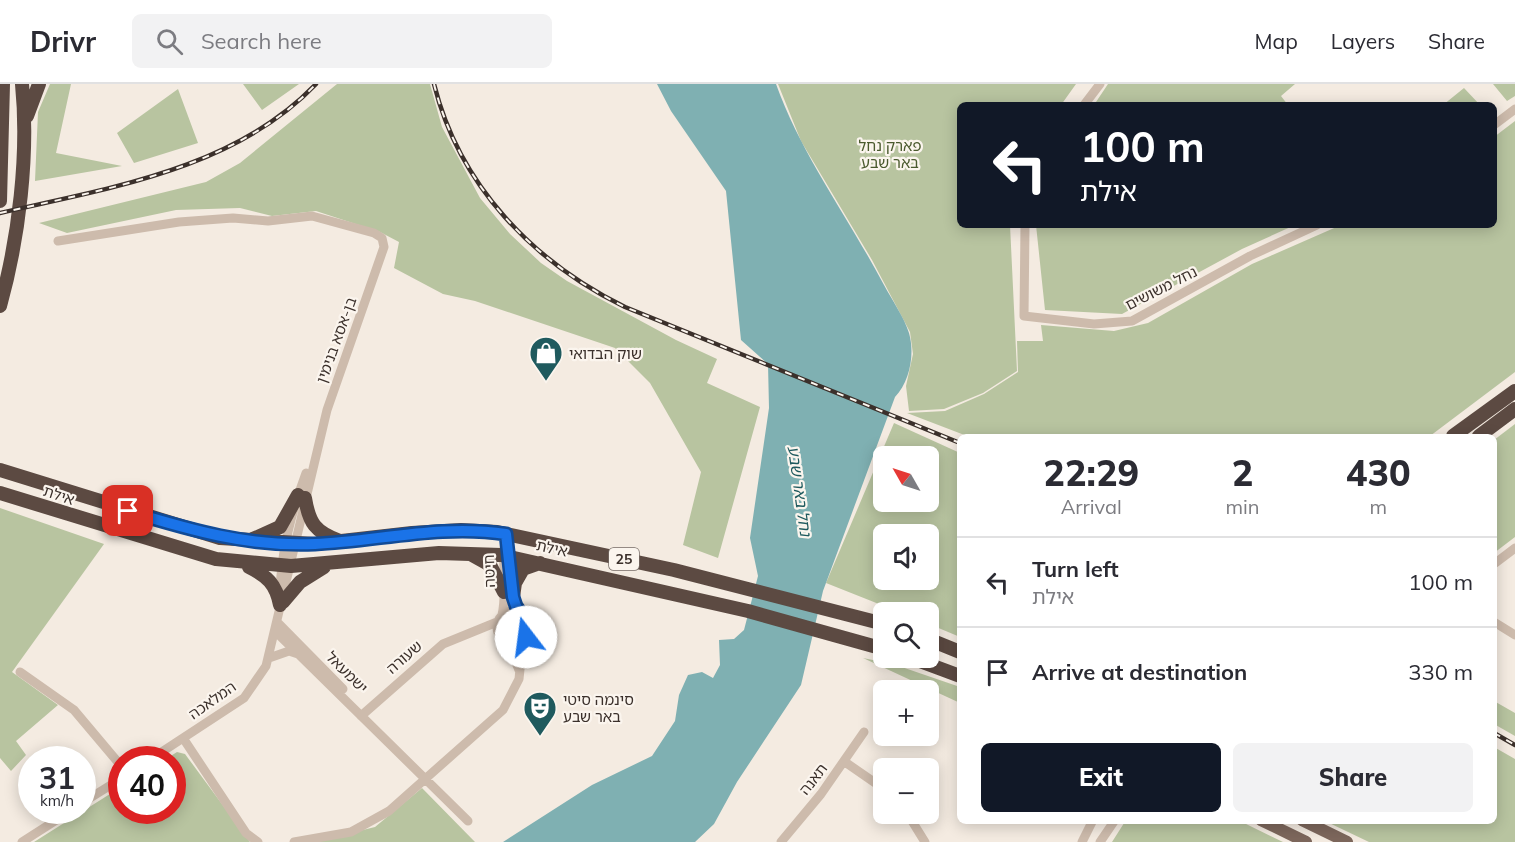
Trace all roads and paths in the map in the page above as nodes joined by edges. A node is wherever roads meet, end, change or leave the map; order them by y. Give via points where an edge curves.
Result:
1 (22, 84) edge
2 (39, 84) edge
3 (1100, 84) edge
4 (5, 88) edge
5 (1086, 102) edge
6 (1515, 109) edge
7 (1497, 123) edge
8 (22, 135) junction
9 (2, 144) edge
10 (0, 201) edge
11 (1025, 228) edge
12 (1311, 228) edge
13 (58, 241) dead end
14 (0, 306) edge
15 (1515, 391) edge
16 (1515, 410) edge
17 (1457, 434) edge
18 (1482, 434) edge
19 (0, 464) edge
20 (6, 472) edge
21 (0, 493) edge
22 (302, 496) junction
23 (506, 534) junction
24 (245, 541) junction
25 (342, 541) junction
26 (290, 544) junction
27 (1515, 548) edge
28 (461, 552) junction
29 (505, 556) junction
30 (1497, 562) edge
31 (242, 563) junction
32 (543, 563) junction
33 (329, 564) junction
34 (286, 566) junction
35 (509, 594) junction
36 (519, 612) junction
37 (279, 616) junction
38 (500, 619) junction
39 (873, 621) edge
40 (1497, 624) edge
41 (474, 631) junction
42 (1515, 635) edge
43 (504, 640) junction
44 (523, 640) junction
45 (939, 643) edge
46 (873, 646) edge
47 (957, 651) edge
48 (299, 654) junction
49 (269, 658) junction
50 (939, 668) edge
51 (20, 672) dead end
52 (957, 675) edge
53 (519, 679) junction
54 (363, 714) junction
55 (864, 732) dead end
56 (183, 738) junction
57 (171, 746) edge
58 (108, 750) edge
59 (845, 762) junction
60 (425, 779) junction
61 (873, 781) edge
62 (468, 821) dead end
63 (50, 824) edge
64 (914, 824) edge
65 (1091, 824) edge
66 (1112, 824) edge
67 (1269, 824) edge
68 (1310, 824) edge
69 (22, 842) edge
70 (258, 842) edge
71 (294, 842) edge
72 (781, 842) edge
73 (926, 842) edge
74 (1082, 842) edge
75 (1100, 842) edge
76 (1306, 842) edge
77 (1347, 842) edge

1 - 8 highway
2 - 8 highway
3 - 5 street
4 - 9 highway
6 - 7 street
8 - 14 highway via 15,236
9 - 10 highway
11 - 12 street, נחל משושים via 1024,316 1109,324 1142,317 1250,256
13 - 22 street, בן-אסא בנימין via 179,222 232,218 268,221 312,216 382,238 384,247 338,376
15 - 17 highway
16 - 18 highway
19 - 20 highway
20 - 24 highway, אילת / 25 via 191,530
21 - 31 highway, אילת / 25 via 185,551
22 - 24 highway via 280,527
22 - 25 highway via 309,518 318,529
22 - 26 street, בן-אסא בנימין
23 - 25 highway, אילת / 25 via 462,530
23 - 29 street, חיטה
23 - 39 highway, אילת / 25 via 674,570
24 - 26 highway, אילת / 25
25 - 26 highway, אילת / 25
26 - 34 street, בן-אסא בנימין
27 - 30 street
28 - 29 highway, אילת / 25
28 - 33 highway, אילת / 25
28 - 35 highway via 490,565
29 - 32 highway, אילת / 25
29 - 35 street, חיטה
31 - 34 highway, אילת / 25
31 - 37 highway via 269,579 276,589
32 - 35 highway via 523,569
32 - 46 highway, אילת / 25 via 748,611
33 - 34 highway, אילת / 25
33 - 37 highway via 307,576
34 - 37 street, המלאכה
35 - 36 street, חיטה
35 - 38 street, חיטה
36 - 38 street via 508,611
36 - 44 street, חיטה via 529,625
37 - 48 street, ישמעאל
37 - 49 street, המלאכה
37 - 54 street, ישמעאל
38 - 41 street, שעורה
38 - 43 street, חיטה
40 - 42 street
41 - 43 street
41 - 54 street, שעורה via 426,656
43 - 44 street
43 - 53 street, חיטה via 518,665
44 - 53 street, חיטה
45 - 47 highway
48 - 49 street via 289,651
48 - 54 street, ישמעאל
49 - 56 street, המלאכה via 262,676 244,698
50 - 52 highway
51 - 58 street via 74,710
53 - 60 street, חיטה via 503,711
54 - 60 street, ישמעאל
55 - 59 street, תאנה
56 - 57 street, המלאכה
56 - 70 street via 246,833
59 - 61 street
59 - 72 street, תאנה
60 - 62 street, ישמעאל
60 - 71 street via 389,811 359,828
63 - 69 street
64 - 73 street
65 - 74 street
66 - 75 street
67 - 76 main road
68 - 77 main road

